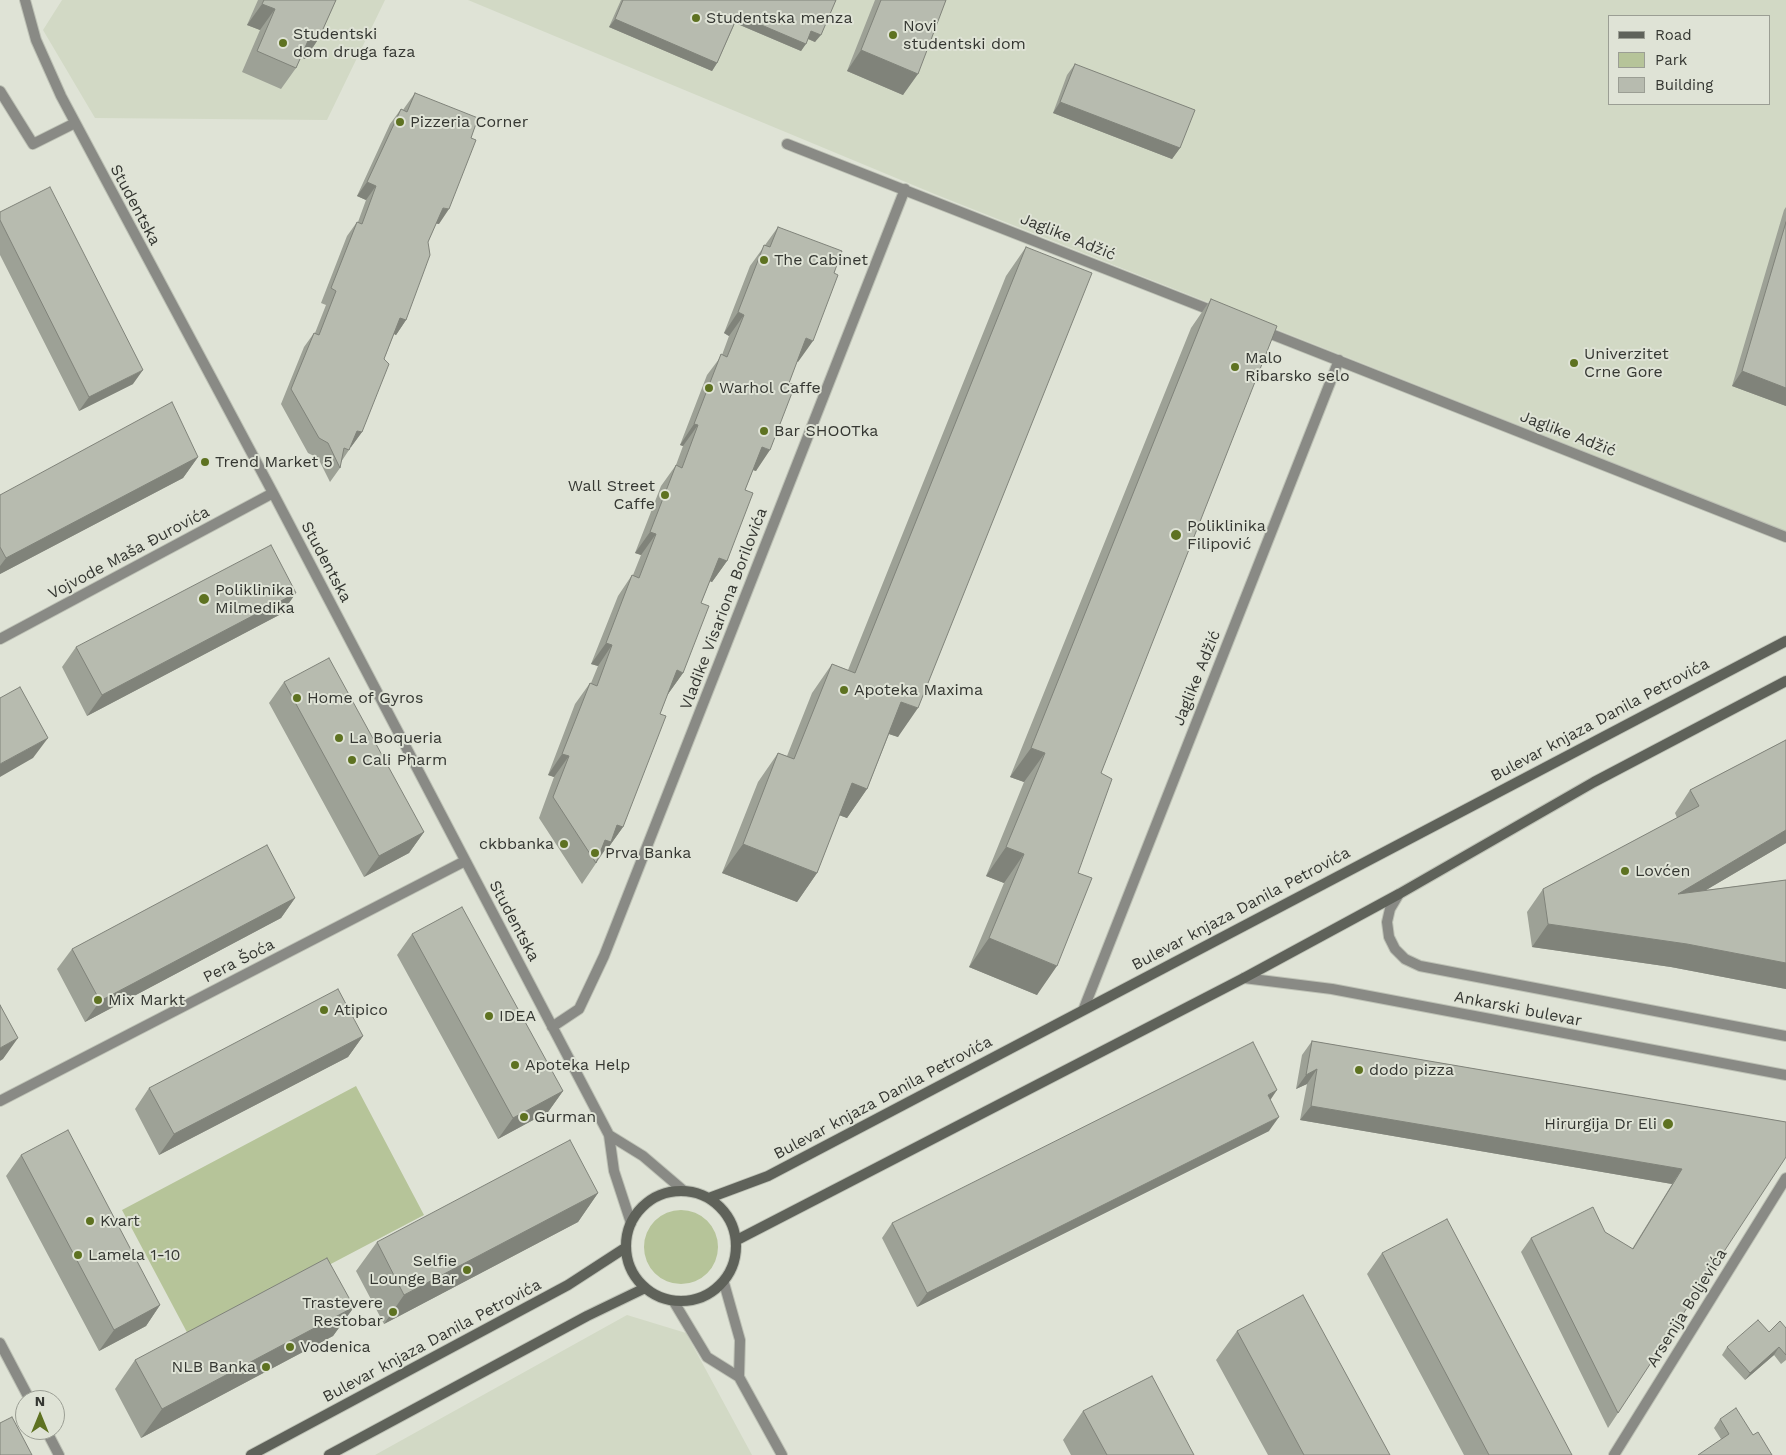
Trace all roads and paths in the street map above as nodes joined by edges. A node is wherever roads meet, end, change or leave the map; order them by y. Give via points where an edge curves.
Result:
1 (25, 0) edge
2 (0, 91) edge
3 (75, 123) junction
4 (787, 144) dead end
5 (904, 189) junction
6 (1227, 316) edge
7 (1253, 326) edge
8 (1339, 360) junction
9 (273, 493) junction
10 (1786, 537) edge
11 (0, 639) edge
12 (1786, 641) edge
13 (1786, 680) edge
14 (465, 861) junction
15 (1400, 894) junction
16 (1244, 978) junction
17 (1084, 1008) junction
18 (552, 1027) junction
19 (1786, 1036) edge
20 (1786, 1075) edge
21 (0, 1101) edge
22 (609, 1134) junction
23 (1786, 1178) edge
24 (684, 1191) junction
25 (709, 1198) junction
26 (631, 1223) junction
27 (737, 1240) junction
28 (625, 1248) junction
29 (724, 1283) junction
30 (644, 1288) junction
31 (674, 1302) junction
32 (0, 1343) edge
33 (739, 1376) junction
34 (25, 1390) edge
35 (51, 1440) edge
36 (59, 1455) edge
37 (251, 1455) edge
38 (329, 1455) edge
39 (782, 1455) edge
40 (1614, 1455) edge

1 - 3 street, Studentska via 46,64
2 - 3 street via 33,144
3 - 9 street, Studentska
4 - 5 street, Jaglike Adžić
5 - 6 street, Jaglike Adžić
5 - 18 street, Vladike Visariona Borilovića via 604,956 580,1009
7 - 8 street, Jaglike Adžić
8 - 10 street, Jaglike Adžić
8 - 17 street, Jaglike Adžić
9 - 11 street, Vojvode Maša Đurovića
9 - 14 street, Studentska
12 - 17 main road, Bulevar knjaza Danila Petrovića
13 - 15 main road via 1594,782
14 - 18 street, Studentska
14 - 21 street, Pera Šoća
15 - 16 main road
15 - 19 street, Ankarski bulevar via 1390,909 1387,922 1389,937 1395,950 1420,966
16 - 20 street, Ankarski bulevar via 1332,989
16 - 27 main road
17 - 25 main road, Bulevar knjaza Danila Petrovića via 768,1176
18 - 22 street, Studentska
22 - 24 street, Studentska via 643,1156
22 - 26 street, Studentska via 614,1171
23 - 40 street, Arsenija Boljevića
24 - 25 main road
24 - 26 main road via 668,1192 652,1199
25 - 27 main road via 732,1223
26 - 28 main road
27 - 29 main road via 737,1255
28 - 30 main road via 634,1276
28 - 37 main road, Bulevar knjaza Danila Petrovića via 568,1285
29 - 31 main road via 692,1301
29 - 33 street via 740,1340
30 - 31 main road
30 - 38 main road
31 - 33 street via 707,1356
32 - 34 street
33 - 39 street
35 - 36 street

